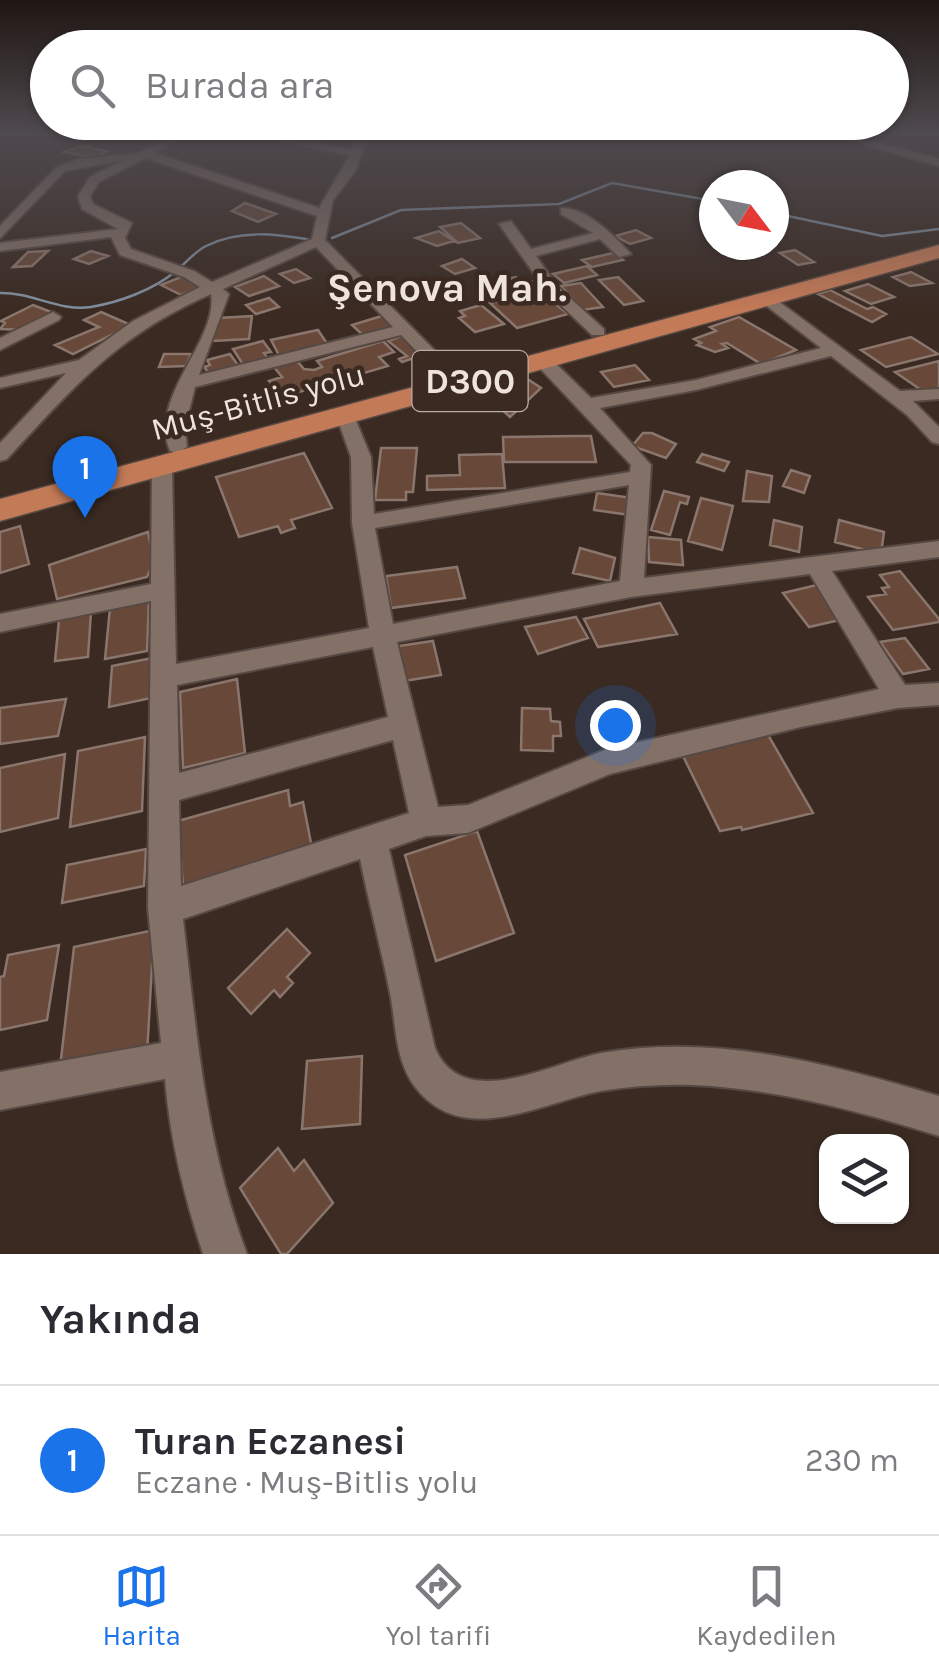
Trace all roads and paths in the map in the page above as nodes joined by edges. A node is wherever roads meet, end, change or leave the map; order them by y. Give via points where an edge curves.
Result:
1 (40, 194) edge
2 (85, 194) edge
3 (262, 194) edge
4 (330, 194) edge
5 (566, 210) dead end
6 (325, 214) junction
7 (506, 224) dead end
8 (123, 232) junction
9 (0, 234) edge
10 (600, 235) junction
11 (939, 240) edge
12 (318, 242) junction
13 (0, 247) edge
14 (939, 251) edge
15 (528, 254) junction
16 (624, 254) dead end
17 (215, 288) junction
18 (771, 296) junction
19 (53, 317) dead end
20 (406, 329) junction
21 (605, 337) junction
22 (0, 346) edge
23 (834, 350) junction
24 (556, 352) junction
25 (85, 364) junction
26 (0, 367) edge
27 (26, 377) junction
28 (454, 378) junction
29 (188, 382) junction
30 (0, 384) edge
31 (939, 394) edge
32 (905, 397) junction
33 (585, 406) junction
34 (345, 414) junction
35 (934, 421) edge
36 (939, 438) edge
37 (0, 455) edge
38 (169, 456) junction
39 (640, 478) junction
40 (0, 495) edge
41 (0, 510) edge
42 (363, 523) junction
43 (939, 549) edge
44 (814, 563) junction
45 (631, 588) junction
46 (164, 590) junction
47 (0, 623) edge
48 (383, 636) junction
49 (165, 678) junction
50 (939, 694) edge
51 (898, 696) junction
52 (404, 725) junction
53 (165, 790) junction
54 (426, 822) junction
55 (371, 840) junction
56 (165, 908) junction
57 (178, 1058) junction
58 (0, 1092) edge
59 (939, 1116) edge
60 (225, 1254) edge

1 - 9 street
2 - 8 street via 84,202 127,226
3 - 6 street
4 - 6 street
5 - 10 street
6 - 12 street
7 - 15 street
8 - 13 street
8 - 17 street via 119,243 125,252
10 - 15 street
10 - 16 street
11 - 21 highway, Muş-Bitlis yolu / D300
12 - 17 street
12 - 20 street
14 - 18 highway, Muş-Bitlis yolu / D300
15 - 21 street via 552,289
17 - 25 street via 150,317
17 - 29 street via 220,300
18 - 21 highway, Muş-Bitlis yolu / D300
18 - 23 street
18 - 32 street
19 - 22 street
20 - 28 street
20 - 29 street
21 - 24 highway, Muş-Bitlis yolu / D300
23 - 32 street
23 - 33 street
24 - 28 highway, Muş-Bitlis yolu / D300
24 - 33 street
25 - 27 street
25 - 37 street
26 - 27 street
27 - 30 street
28 - 34 highway, Muş-Bitlis yolu / D300
28 - 38 highway, Muş-Bitlis yolu / D300
29 - 38 street
31 - 32 street
32 - 35 street
33 - 39 street via 637,456
34 - 38 highway, Muş-Bitlis yolu / D300
34 - 42 street via 362,458
35 - 36 street
38 - 40 highway, Muş-Bitlis yolu / D300
38 - 41 highway, Muş-Bitlis yolu / D300
38 - 46 street
39 - 42 street
39 - 45 street
42 - 48 street
43 - 44 street
44 - 45 street
44 - 51 street
45 - 48 street
46 - 47 street
46 - 49 street
48 - 49 street
48 - 52 street
49 - 53 street
50 - 51 street
51 - 54 street via 607,762 468,819
52 - 53 street
52 - 54 street
53 - 56 street
54 - 55 street
55 - 56 street
55 - 59 street via 419,1057 452,1094 483,1100 595,1073 694,1064 789,1075
56 - 57 street
57 - 58 street
57 - 60 street via 206,1200

